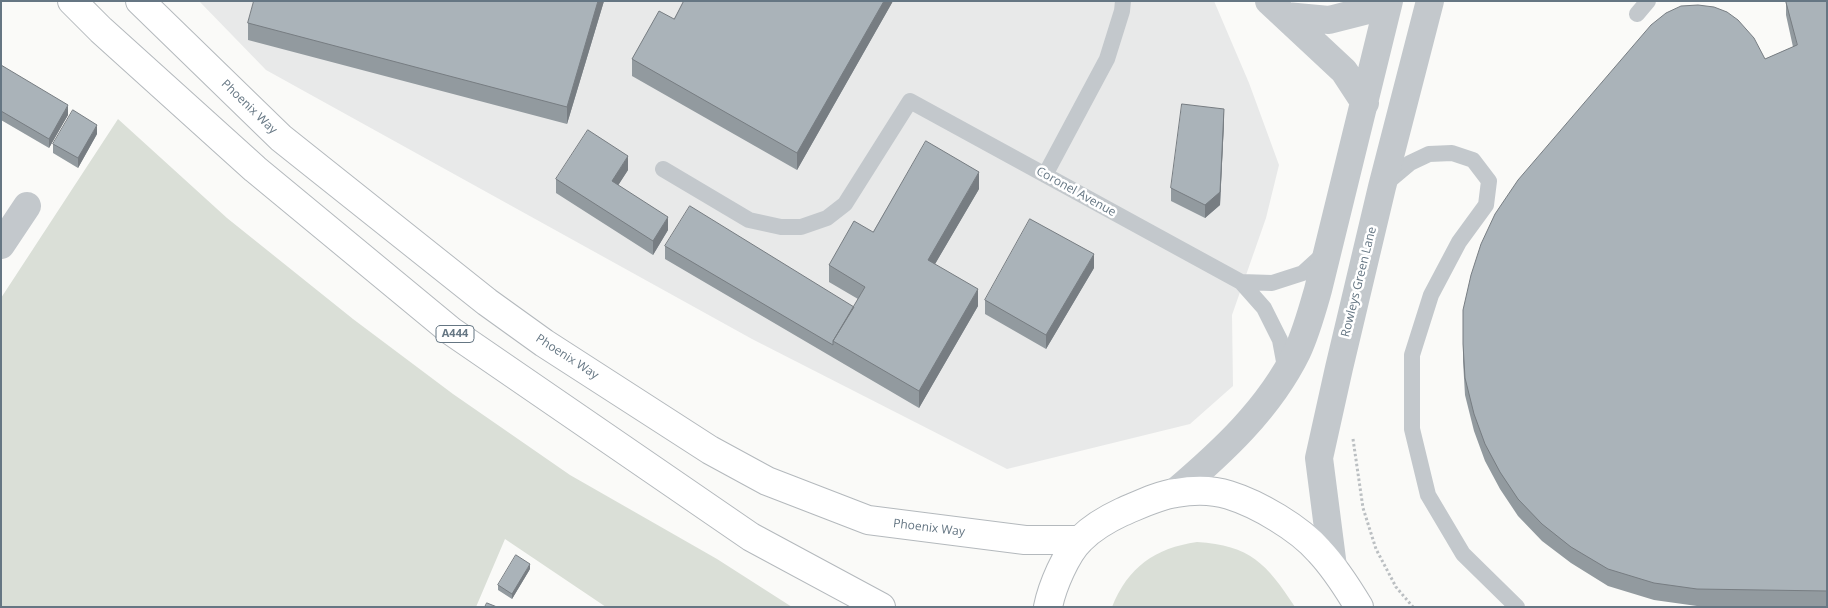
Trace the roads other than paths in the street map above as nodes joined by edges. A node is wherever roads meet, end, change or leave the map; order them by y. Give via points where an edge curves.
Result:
1 (72, 1) edge
2 (140, 1) edge
3 (1123, 1) edge
4 (1430, 1) edge
5 (1648, 1) edge
6 (1388, 3) edge
7 (1277, 8) edge
8 (1636, 14) dead end
9 (1365, 103) junction
10 (663, 169) dead end
11 (1045, 175) junction
12 (1382, 187) junction
13 (27, 206) dead end
14 (1, 245) edge
15 (1328, 251) junction
16 (1241, 282) junction
17 (1286, 372) junction
18 (1174, 493) junction
19 (1080, 540) junction
20 (1333, 567) junction
21 (881, 607) edge
22 (1048, 607) edge
23 (1359, 607) edge
24 (1517, 607) edge

1 - 21 highway, A444 via 255,169 451,331 751,537
2 - 19 highway, Phoenix Way via 281,138 487,302 544,343 710,450 767,481 868,520 1025,540
3 - 11 lane via 1107,59
4 - 12 street, Rowleys Green Lane
5 - 8 lane
6 - 7 street via 1329,20
6 - 9 street
7 - 9 street via 1344,71
9 - 15 street
10 - 11 lane, Coronel Avenue via 749,220 781,227 801,227 827,218 845,204 910,101
11 - 16 lane, Coronel Avenue
12 - 20 street, Rowleys Green Lane via 1319,458
12 - 24 lane via 1410,162 1429,154 1452,153 1473,160 1489,181 1486,205 1459,242 1431,295 1412,355 1412,429 1428,496 1463,554
13 - 14 street
15 - 16 lane, Coronel Avenue via 1303,273 1272,283
15 - 17 street via 1307,328
16 - 17 lane, Coronel Avenue via 1264,308 1280,340
17 - 18 street via 1268,400 1236,437
18 - 19 highway via 1106,520
18 - 20 highway via 1201,491 1229,495 1262,509 1300,534
19 - 22 highway via 1061,569
20 - 23 highway

